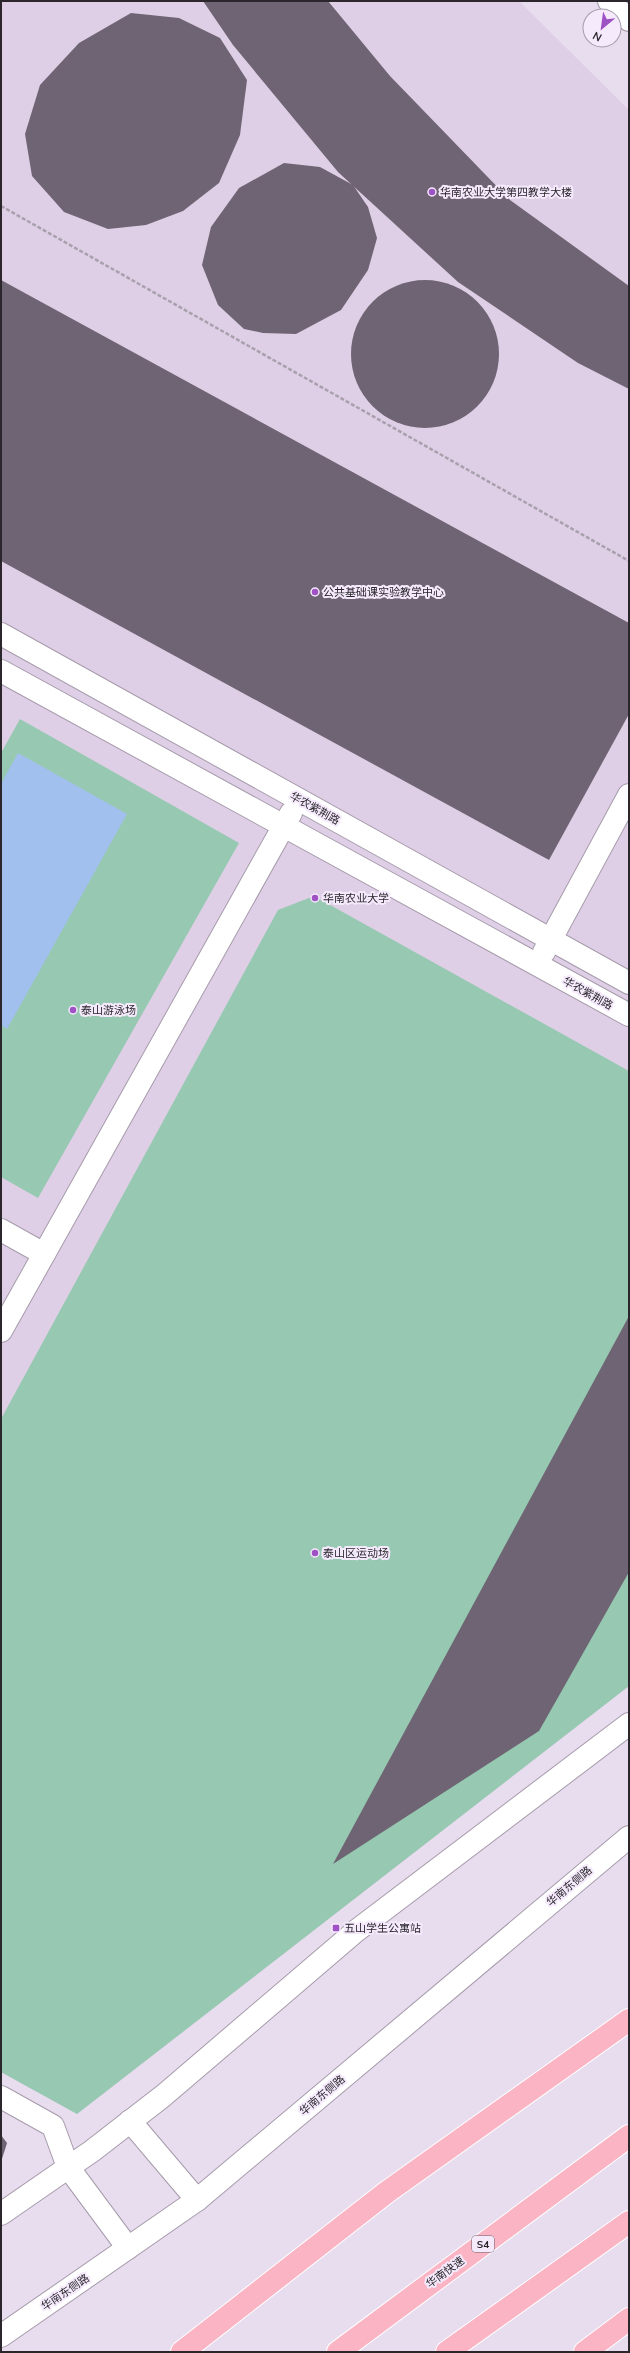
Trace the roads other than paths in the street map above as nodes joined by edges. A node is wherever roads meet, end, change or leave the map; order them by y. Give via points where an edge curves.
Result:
1 (609, 1) edge
2 (629, 20) edge
3 (10, 639) edge
4 (2, 672) edge
5 (629, 795) edge
6 (299, 799) junction
7 (283, 826) junction
8 (551, 940) junction
9 (537, 965) junction
10 (629, 983) edge
11 (629, 1015) edge
12 (1, 1230) edge
13 (44, 1254) junction
14 (1, 1331) edge
15 (629, 1724) edge
16 (629, 1837) edge
17 (629, 1841) edge
18 (602, 1858) junction
19 (629, 2020) edge
20 (1, 2097) edge
21 (130, 2121) junction
22 (629, 2136) edge
23 (68, 2167) junction
24 (197, 2200) junction
25 (1, 2214) edge
26 (629, 2222) edge
27 (128, 2248) junction
28 (629, 2319) edge
29 (1, 2336) edge
30 (182, 2352) edge
31 (338, 2352) edge
32 (447, 2352) edge
33 (585, 2352) edge

1 - 2 street
3 - 4 street
3 - 6 street, 华农紫荆路
4 - 7 street, 华农紫荆路
5 - 8 street
6 - 7 street
6 - 8 street, 华农紫荆路
7 - 9 street, 华农紫荆路
7 - 13 street
8 - 9 street
8 - 10 street, 华农紫荆路
9 - 11 street, 华农紫荆路
12 - 13 street
13 - 14 street
15 - 21 street via 356,1931 169,2091
16 - 18 street, 华南东侧路
17 - 18 street
18 - 24 street, 华南东侧路
19 - 30 highway via 387,2192
20 - 23 street via 53,2126
21 - 23 street
21 - 24 street
22 - 31 highway, 华南快速 / S4
23 - 25 street
23 - 27 street
24 - 27 street, 华南东侧路
26 - 32 highway
27 - 29 street, 华南东侧路
28 - 33 highway

